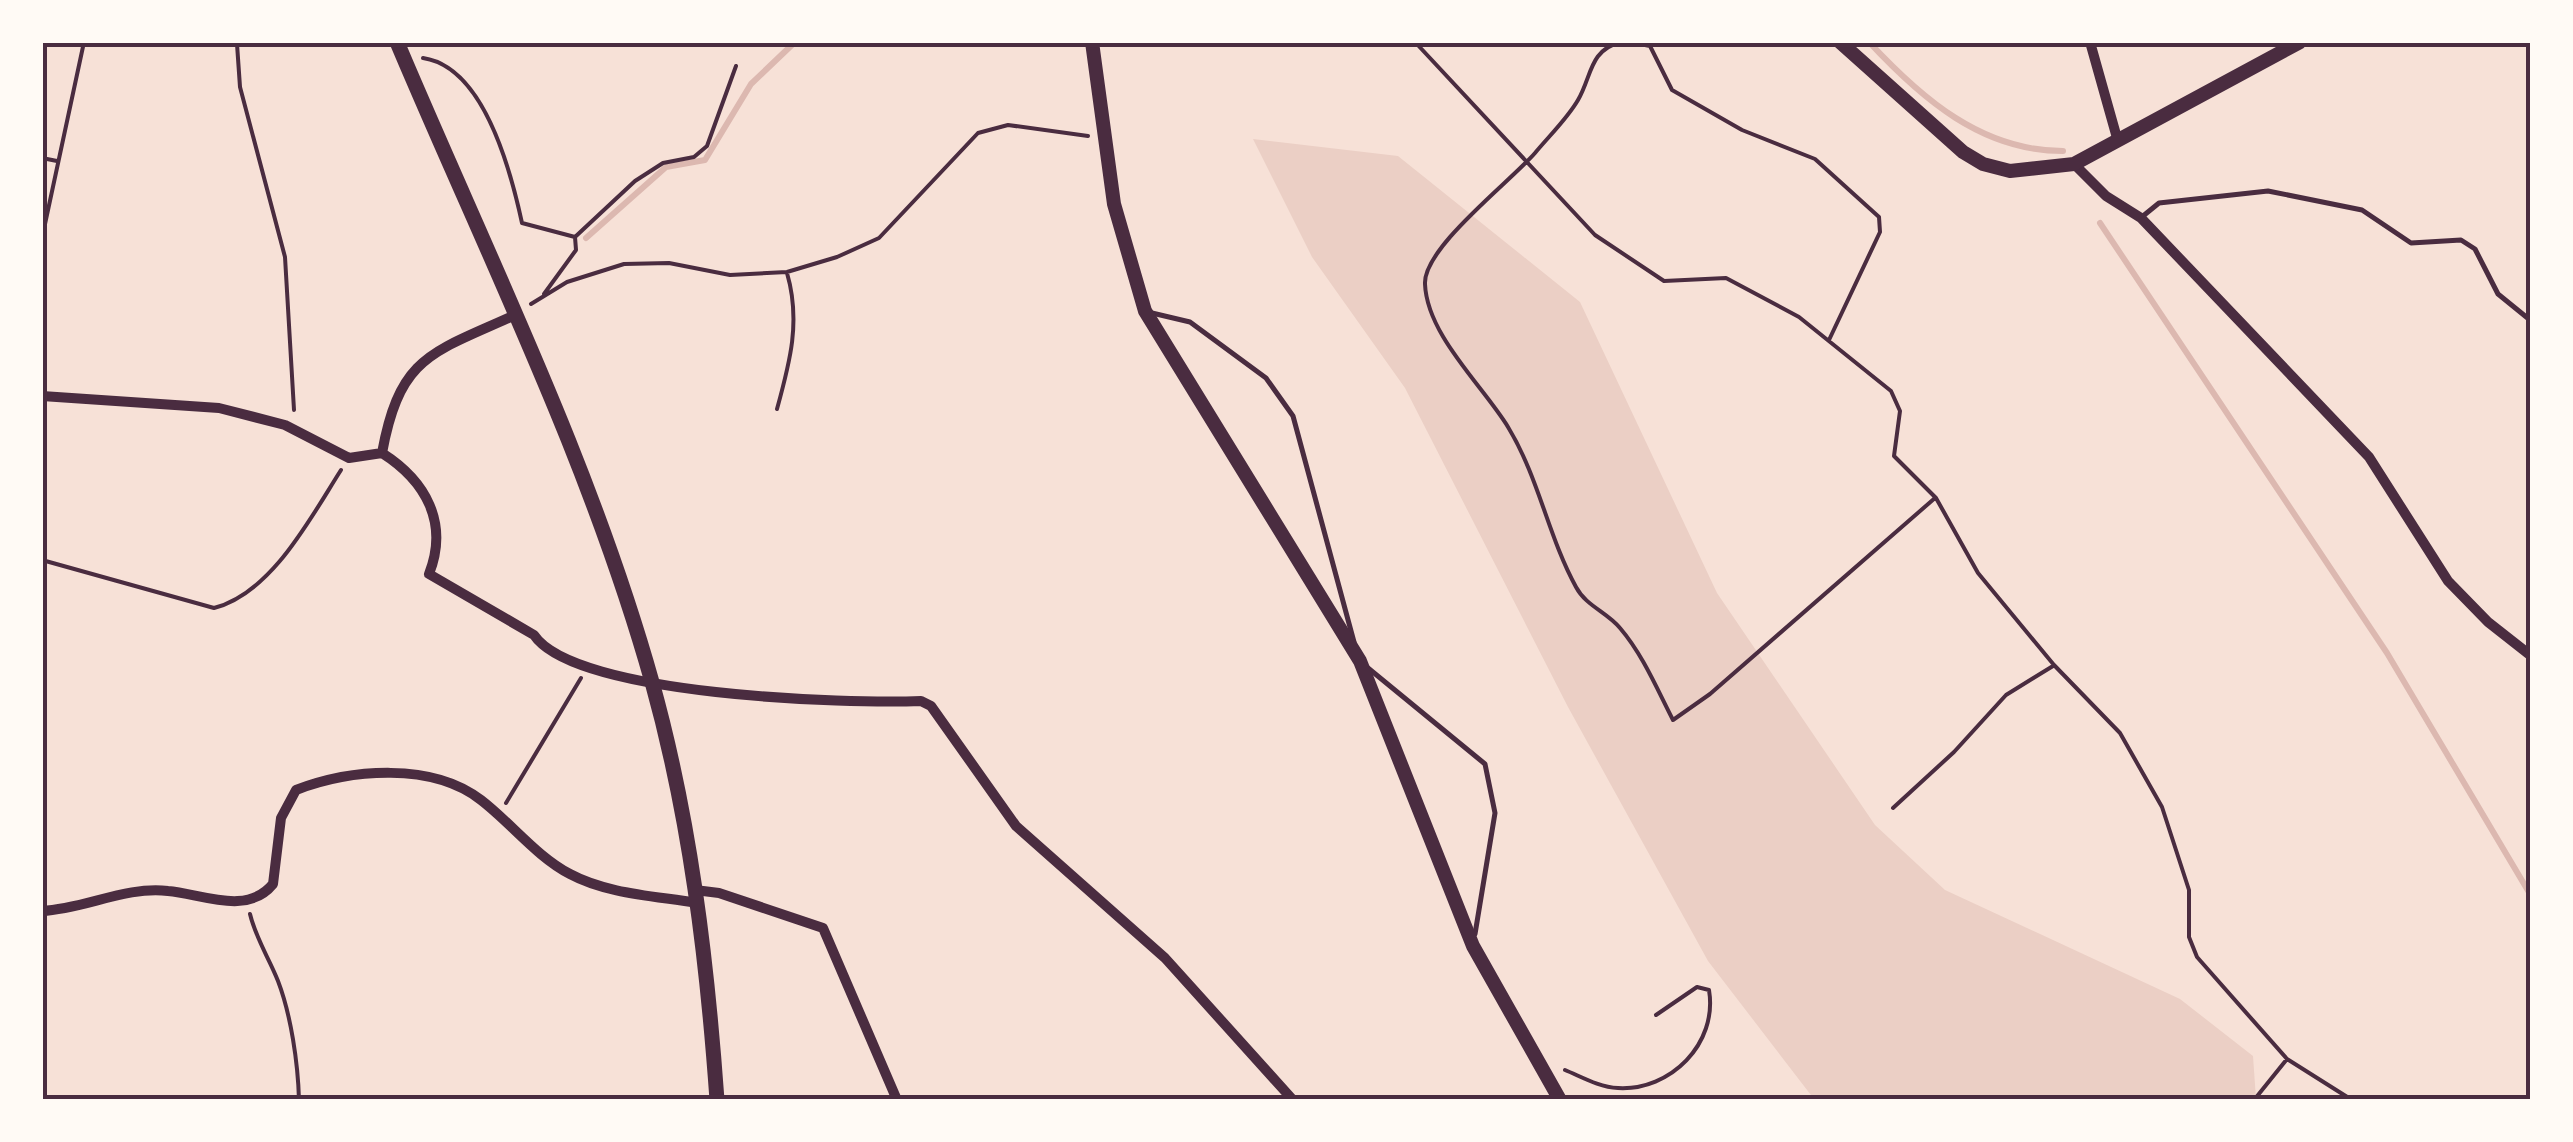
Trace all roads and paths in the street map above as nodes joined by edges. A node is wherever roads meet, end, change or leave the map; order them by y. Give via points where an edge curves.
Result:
1 (84, 42) edge
2 (229, 42) edge
3 (1092, 42) edge
4 (1415, 42) edge
5 (1620, 42) edge
6 (1630, 42) edge
7 (1840, 42) edge
8 (2090, 42) edge
9 (2300, 42) edge
10 (1649, 44) edge
11 (400, 49) edge
12 (736, 66) dead end
13 (2116, 138) junction
14 (1106, 139) junction
15 (42, 158) edge
16 (1528, 160) junction
17 (58, 162) junction
18 (2074, 164) junction
19 (2141, 218) junction
20 (575, 237) junction
21 (42, 238) edge
22 (787, 272) junction
23 (541, 298) junction
24 (1145, 311) junction
25 (514, 314) junction
26 (2530, 320) edge
27 (1829, 340) junction
28 (42, 396) edge
29 (777, 410) dead end
30 (296, 431) junction
31 (382, 453) junction
32 (349, 458) junction
33 (1936, 498) junction
34 (42, 560) edge
35 (2530, 654) edge
36 (1360, 662) junction
37 (2054, 665) junction
38 (588, 666) junction
39 (652, 684) junction
40 (1893, 808) dead end
41 (499, 815) junction
42 (696, 896) junction
43 (246, 900) junction
44 (42, 911) edge
45 (1473, 946) junction
46 (1656, 1014) dead end
47 (2287, 1059) junction
48 (1537, 1060) junction
49 (299, 1100) edge
50 (717, 1100) edge
51 (897, 1100) edge
52 (1293, 1100) edge
53 (1560, 1100) edge
54 (2254, 1100) edge
55 (2352, 1100) edge

1 - 17 path
2 - 30 path via 237,44 244,105 286,257
3 - 14 main road
4 - 16 path
5 - 16 path via 1605,46 1592,62 1579,99
6 - 10 path
7 - 18 main road via 1983,164 2010,171
8 - 13 street
9 - 13 main road
10 - 27 path via 1672,90 1742,130 1815,159 1879,217 1880,232
11 - 20 path via 441,61 466,85 507,155 522,223
11 - 25 main road
12 - 20 path via 706,146 635,181
13 - 18 main road
14 - 22 path via 1008,125 978,133 878,238
14 - 24 main road via 1114,204
15 - 17 path
16 - 27 path via 1595,235 1664,281 1726,278
16 - 33 path via 1454,233 1424,284 1462,367 1529,463 1576,586 1639,652 1673,720
17 - 21 path
18 - 19 street
19 - 26 lane via 2158,203 2268,191 2362,210 2411,243 2460,240 2475,249 2498,294
19 - 35 street via 2368,457 2448,581
20 - 23 path via 576,250
22 - 23 path via 624,264
22 - 29 path via 796,318
23 - 25 path
24 - 36 main road
24 - 36 lane via 1190,322 1266,378 1294,416
25 - 31 street via 414,367 394,404
25 - 39 main road via 622,587
27 - 33 path via 1892,391 1900,411 1894,456
28 - 30 street via 219,408
30 - 32 street
31 - 32 street
31 - 38 street via 424,489 438,538 429,574
32 - 34 path via 288,549 230,604 214,608
33 - 37 path via 1978,573
36 - 45 main road
36 - 45 lane via 1485,764 1495,812
37 - 40 path via 2006,694
37 - 47 path via 2120,733 2162,807 2189,890 2189,937 2197,957
38 - 39 street
38 - 41 path
39 - 42 main road
39 - 52 street via 931,706 1016,826 1165,958
41 - 42 street via 567,873 625,891
41 - 43 street via 456,785 429,777 375,773 315,783 286,802 273,884
42 - 50 main road
42 - 51 street via 719,892 823,928
43 - 44 street via 164,890
43 - 49 path via 256,940 278,982
45 - 48 main road
46 - 48 path via 1697,987 1708,990 1701,1038 1666,1080 1618,1088
47 - 54 path
47 - 55 path
48 - 53 main road

